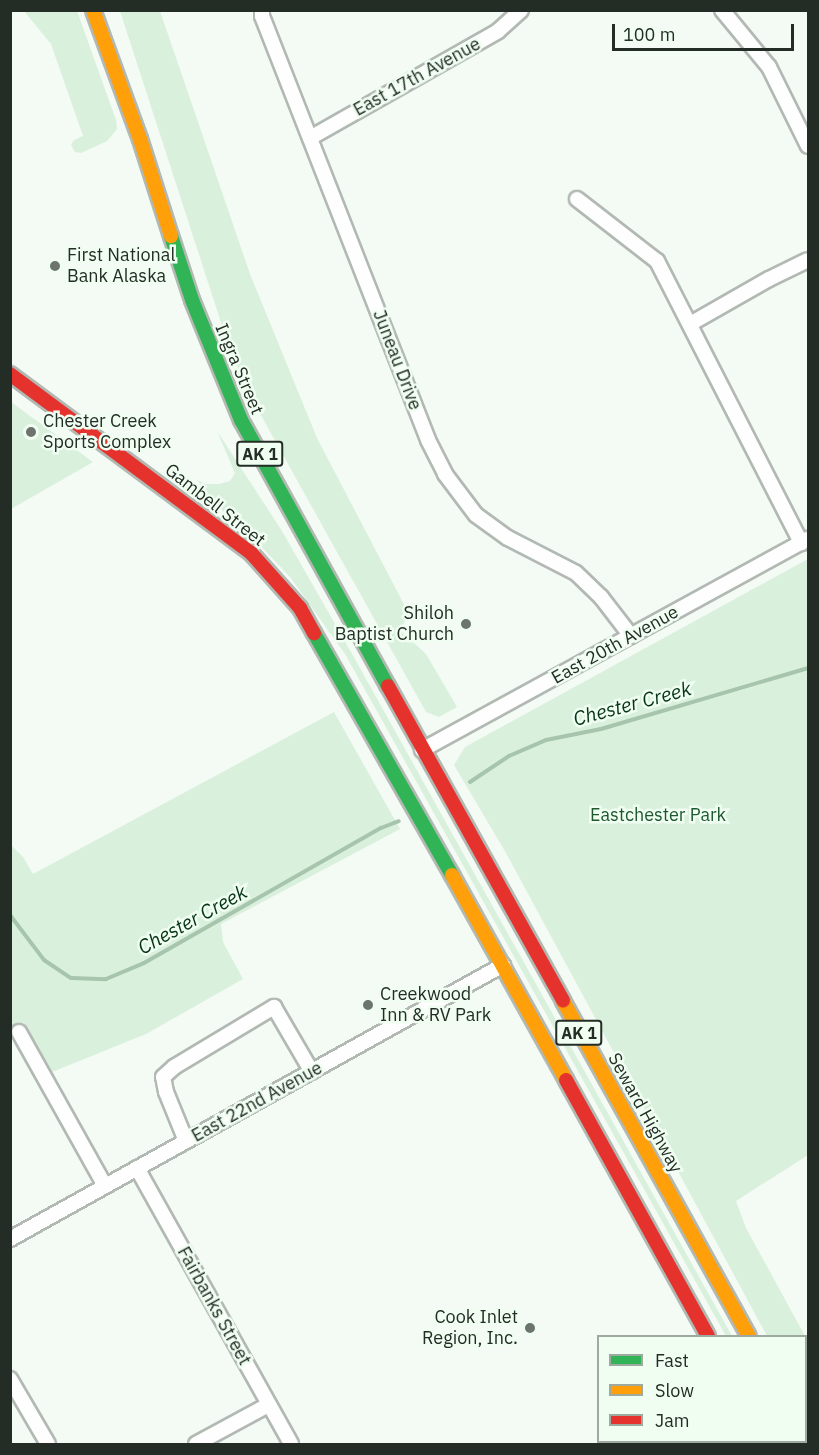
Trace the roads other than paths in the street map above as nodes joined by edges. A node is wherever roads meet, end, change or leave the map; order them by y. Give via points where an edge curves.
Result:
1 (93, 10) edge
2 (262, 10) edge
3 (521, 10) edge
4 (722, 10) edge
5 (310, 138) junction
6 (808, 146) edge
7 (577, 199) dead end
8 (808, 260) edge
9 (690, 324) junction
10 (10, 374) edge
11 (805, 541) edge
12 (631, 636) junction
13 (422, 750) junction
14 (503, 965) junction
15 (19, 1032) dead end
16 (312, 1072) junction
17 (186, 1141) junction
18 (136, 1168) junction
19 (105, 1186) junction
20 (10, 1239) edge
21 (707, 1335) edge
22 (750, 1335) edge
23 (10, 1379) edge
24 (268, 1405) junction
25 (48, 1444) edge
26 (196, 1444) edge
27 (291, 1444) edge

1 - 13 highway, Ingra Street / AK 1 via 192,300 241,420
2 - 5 street, Juneau Drive
3 - 5 street, East 17th Avenue via 498,31
4 - 6 street via 769,67
5 - 12 street, Juneau Drive via 428,440 445,474 476,515 508,538 576,573 601,597
7 - 9 street via 657,261
8 - 9 street
9 - 11 street
10 - 14 highway, Gambell Street / AK 1 via 251,553 300,608
11 - 12 street, East 20th Avenue
12 - 13 street, East 20th Avenue
13 - 22 highway, Seward Highway / AK 1
14 - 16 street, East 22nd Avenue
14 - 21 highway, AK 1
15 - 19 street
16 - 17 street, East 22nd Avenue
16 - 17 street via 274,1007 163,1077
17 - 18 street, East 22nd Avenue
18 - 19 street, East 22nd Avenue
18 - 24 street, Fairbanks Street
19 - 20 street, East 22nd Avenue
23 - 25 street
24 - 26 street
24 - 27 street, Fairbanks Street

